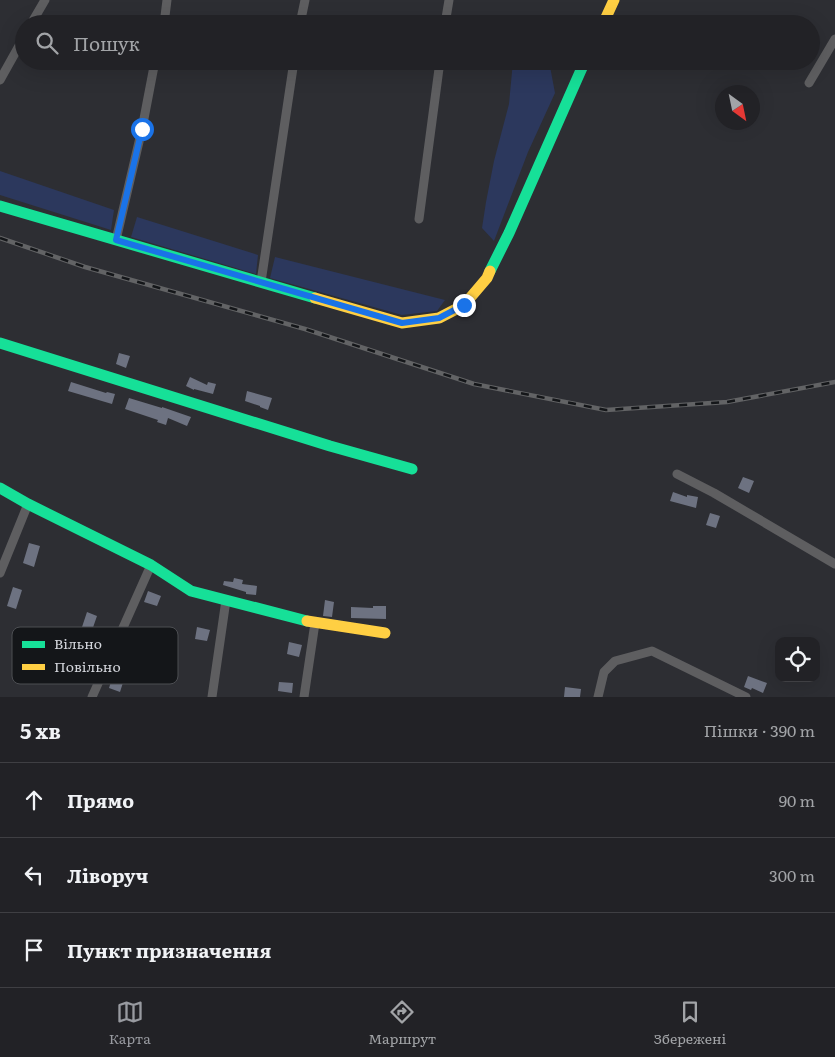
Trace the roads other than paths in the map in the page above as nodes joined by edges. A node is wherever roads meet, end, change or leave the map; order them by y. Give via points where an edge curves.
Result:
1 (45, 0) edge
2 (167, 0) edge
3 (305, 0) edge
4 (449, 0) edge
5 (614, 0) edge
6 (36, 15) edge
7 (165, 15) edge
8 (302, 15) edge
9 (446, 15) edge
10 (607, 15) edge
11 (835, 38) edge
12 (15, 53) edge
13 (820, 64) edge
14 (153, 70) edge
15 (293, 70) edge
16 (439, 70) edge
17 (581, 70) edge
18 (817, 70) edge
19 (0, 80) edge
20 (809, 83) dead end
21 (0, 206) edge
22 (419, 219) dead end
23 (116, 240) junction
24 (261, 282) junction
25 (0, 343) edge
26 (412, 469) dead end
27 (677, 474) dead end
28 (0, 488) edge
29 (28, 504) junction
30 (835, 564) edge
31 (151, 565) junction
32 (0, 573) edge
33 (226, 600) junction
34 (315, 623) junction
35 (123, 627) edge
36 (386, 633) dead end
37 (98, 684) edge
38 (92, 697) edge
39 (212, 697) edge
40 (304, 697) edge
41 (598, 697) edge
42 (746, 697) edge

1 - 6 street
2 - 7 street
3 - 8 street
4 - 9 street
5 - 10 street
11 - 13 street
12 - 19 street
14 - 23 street
15 - 24 street
16 - 22 street
17 - 24 street via 487,278 464,305 439,318 402,323
18 - 20 street
21 - 23 street
23 - 24 street
25 - 26 street via 321,444
27 - 30 street
28 - 29 street
29 - 31 street
29 - 32 street
31 - 33 street via 191,591
31 - 35 street
33 - 34 street
33 - 39 street
34 - 36 street
34 - 40 street
37 - 38 street
41 - 42 street via 604,672 615,661 652,652

